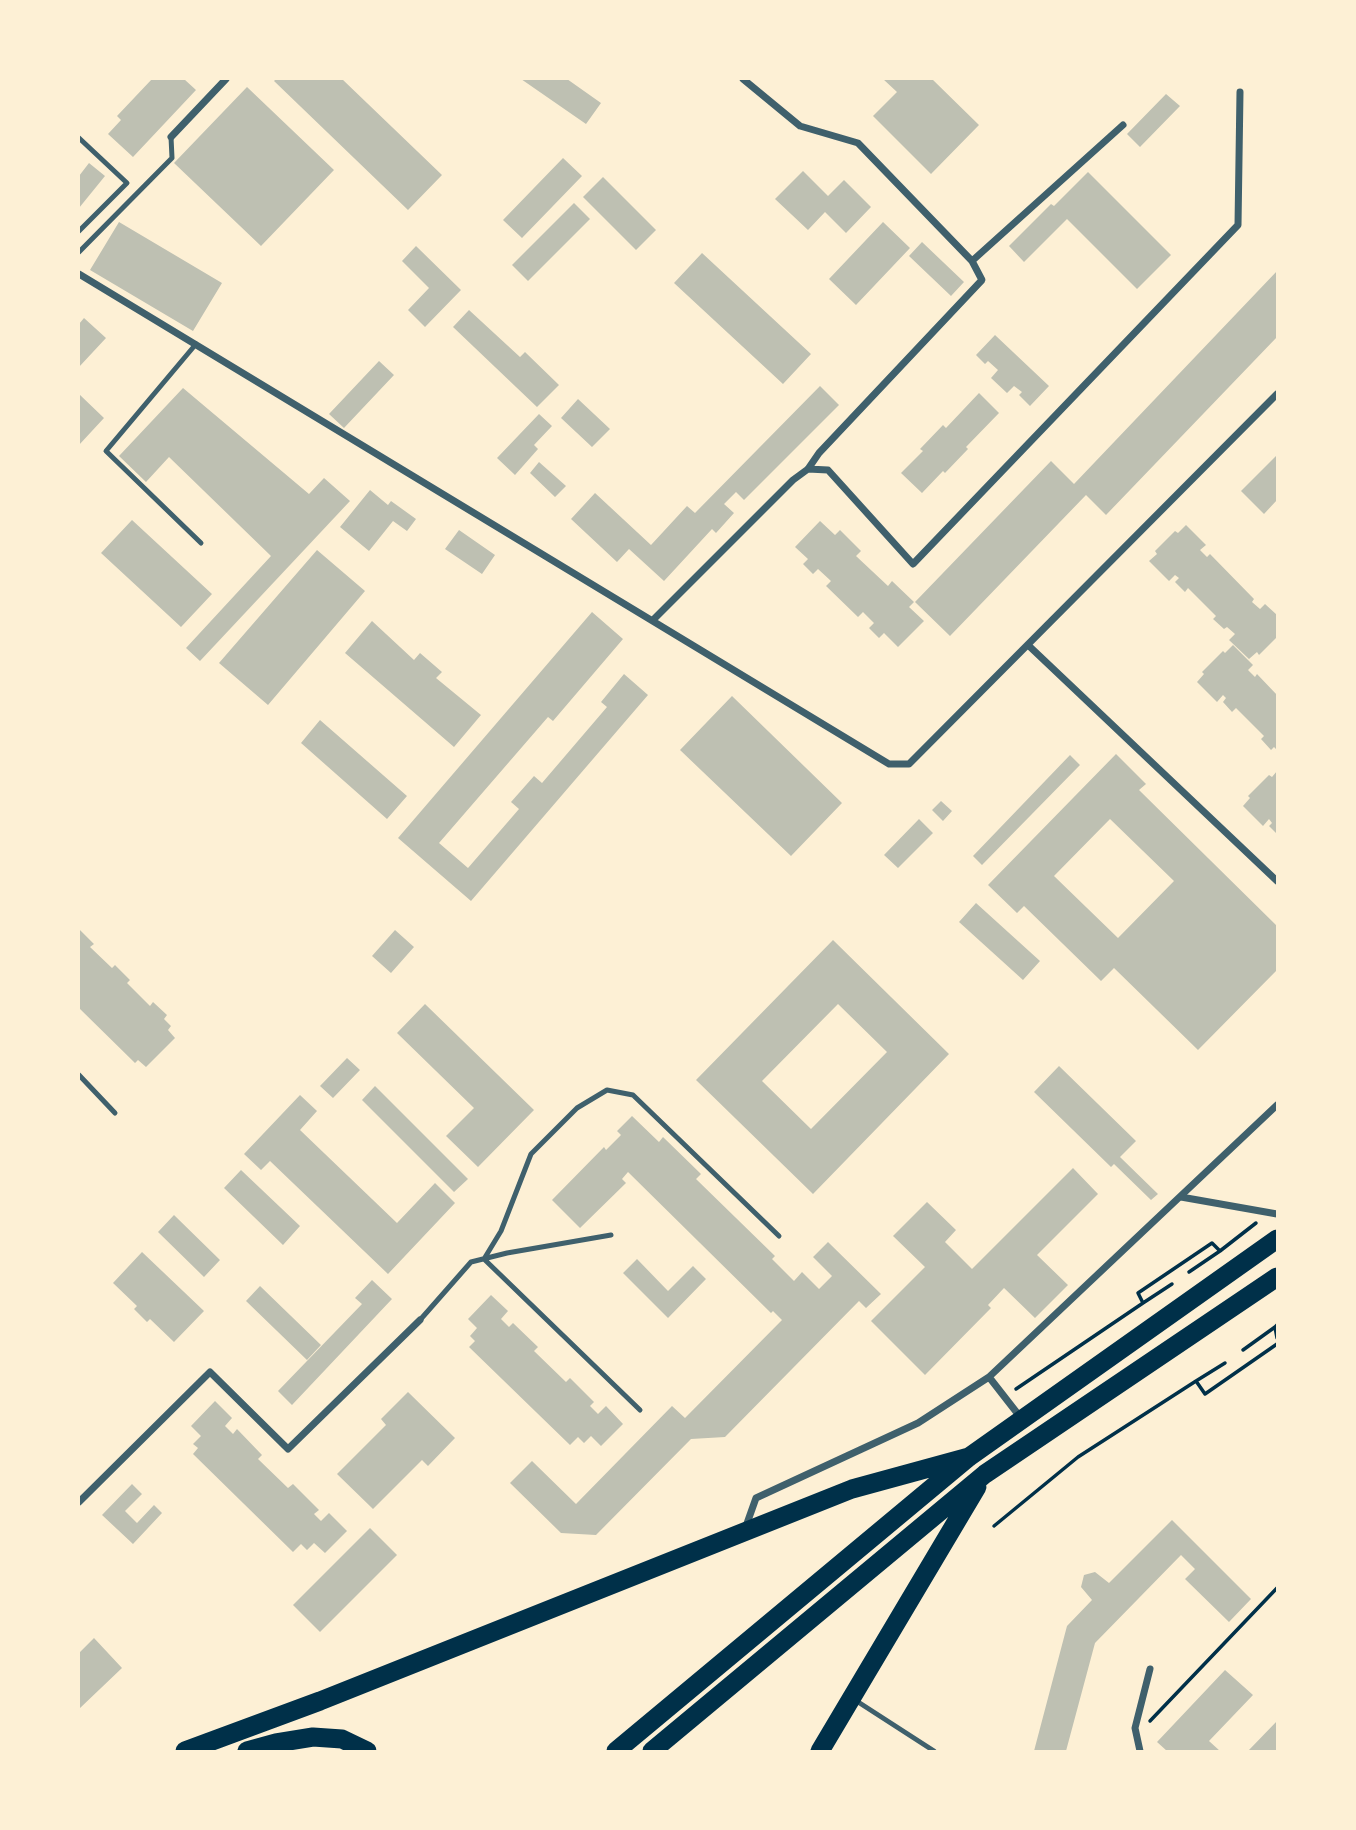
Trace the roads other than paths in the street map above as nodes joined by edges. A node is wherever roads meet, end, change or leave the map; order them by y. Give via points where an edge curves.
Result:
1 (226, 79) edge
2 (743, 79) edge
3 (1241, 92) dead end
4 (1124, 125) dead end
5 (170, 137) joint
6 (79, 138) edge
7 (79, 231) edge
8 (79, 252) edge
9 (972, 261) junction
10 (79, 274) edge
11 (196, 344) junction
12 (1277, 394) edge
13 (808, 469) junction
14 (201, 543) dead end
15 (653, 620) junction
16 (1028, 645) junction
17 (1277, 881) edge
18 (79, 1075) edge
19 (1277, 1105) edge
20 (114, 1113) dead end
21 (1181, 1197) junction
22 (1273, 1213) edge
23 (611, 1235) dead end
24 (779, 1236) dead end
25 (1277, 1240) edge
26 (484, 1259) junction
27 (1277, 1277) edge
28 (420, 1320) joint
29 (989, 1377) junction
30 (640, 1410) dead end
31 (1022, 1419) junction
32 (969, 1457) junction
33 (985, 1474) junction
34 (79, 1502) edge
35 (744, 1532) junction
36 (1150, 1669) dead end
37 (852, 1698) junction
38 (185, 1751) edge
39 (247, 1751) edge
40 (367, 1751) edge
41 (616, 1751) edge
42 (652, 1751) edge
43 (820, 1751) edge
44 (934, 1751) edge
45 (1140, 1751) edge

1 - 5 street
2 - 9 street via 800,126 858,143
3 - 13 street via 1238,225 913,564 828,470
4 - 9 street
5 - 8 lane via 172,158
6 - 7 lane via 127,183
9 - 13 street via 982,280
10 - 11 street
11 - 14 lane via 106,451
11 - 15 street
12 - 16 street
13 - 15 street
15 - 16 street via 889,764 909,764
16 - 17 street
18 - 20 lane
19 - 21 street
21 - 22 street
21 - 29 street
23 - 26 lane
24 - 26 lane via 633,1095 607,1090 577,1108 531,1154 501,1231
25 - 31 highway
26 - 28 lane via 471,1262
26 - 30 lane
27 - 33 highway
28 - 34 street via 288,1449 210,1372
29 - 31 street
29 - 35 street via 918,1423 756,1498
31 - 32 highway
32 - 35 highway via 852,1489
32 - 41 highway
33 - 37 highway
33 - 42 highway
35 - 38 highway
36 - 45 street via 1135,1728
37 - 43 highway
37 - 44 lane
39 - 40 highway via 313,1737 342,1739

